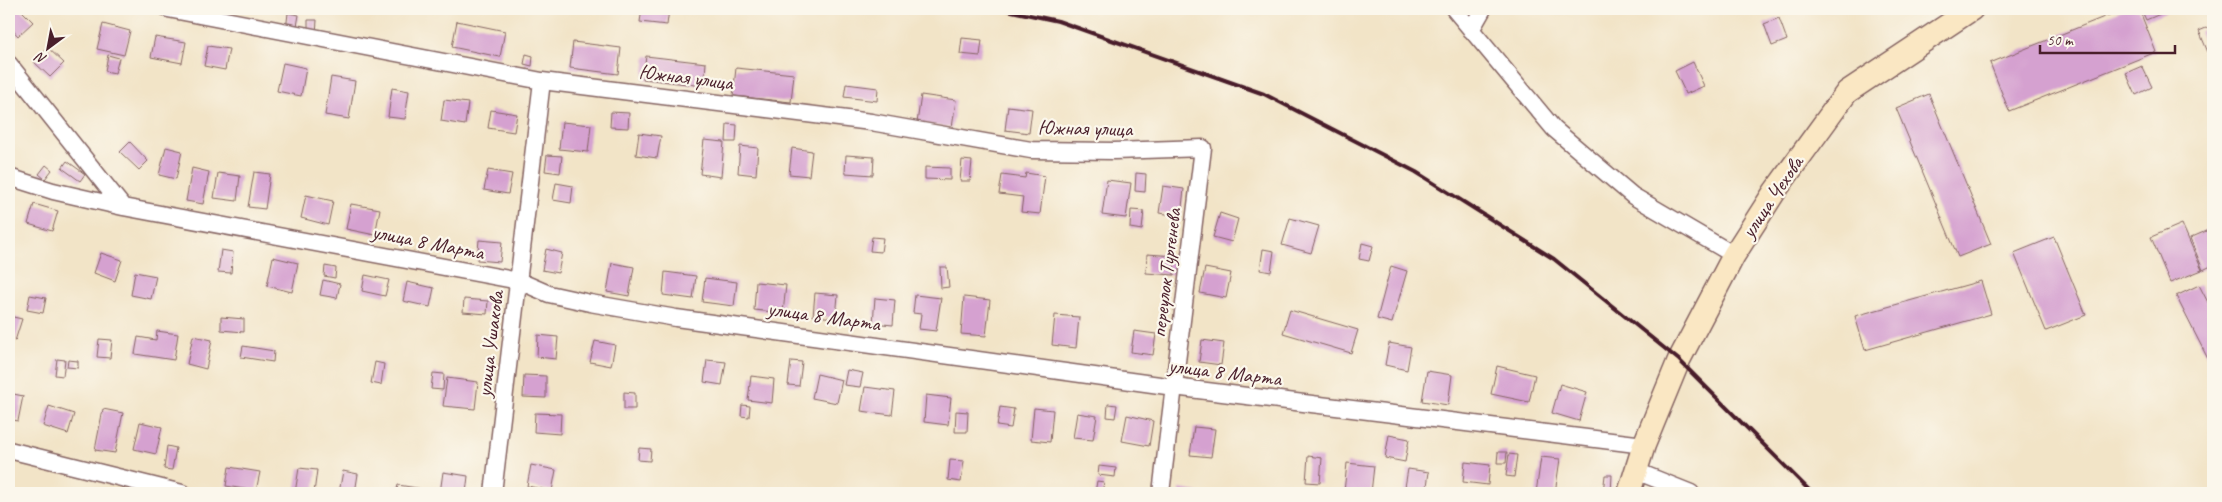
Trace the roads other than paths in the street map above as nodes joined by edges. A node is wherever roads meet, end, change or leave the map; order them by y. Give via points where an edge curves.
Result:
1 (168, 9) edge
2 (1454, 9) edge
3 (1483, 9) edge
4 (1972, 9) edge
5 (1471, 30) junction
6 (9, 64) edge
7 (542, 81) junction
8 (1203, 148) joint
9 (9, 177) edge
10 (123, 207) junction
11 (1734, 255) junction
12 (519, 281) junction
13 (1174, 387) junction
14 (1644, 445) junction
15 (9, 450) edge
16 (1636, 470) junction
17 (182, 493) edge
18 (493, 493) edge
19 (1161, 493) edge
20 (1628, 493) edge
21 (1691, 493) edge

1 - 7 street, Южная улица
2 - 5 street
3 - 5 street
4 - 11 street, улица Чехова via 1846,92
5 - 11 street via 1554,129 1633,196
6 - 10 street
7 - 8 street, Южная улица via 871,122 1031,150 1114,152
7 - 12 street, улица Ушакова
8 - 13 street, переулок Тургенева
9 - 10 street, улица 8 Марта via 53,192
10 - 12 street, улица 8 Марта
11 - 14 street, улица Чехова via 1679,360
12 - 13 street, улица 8 Марта via 549,294 590,304
12 - 18 street, улица Ушакова
13 - 14 street, улица 8 Марта
13 - 19 street, переулок Тургенева
14 - 16 street, улица Чехова
15 - 17 street
16 - 20 street, улица Чехова
16 - 21 street

